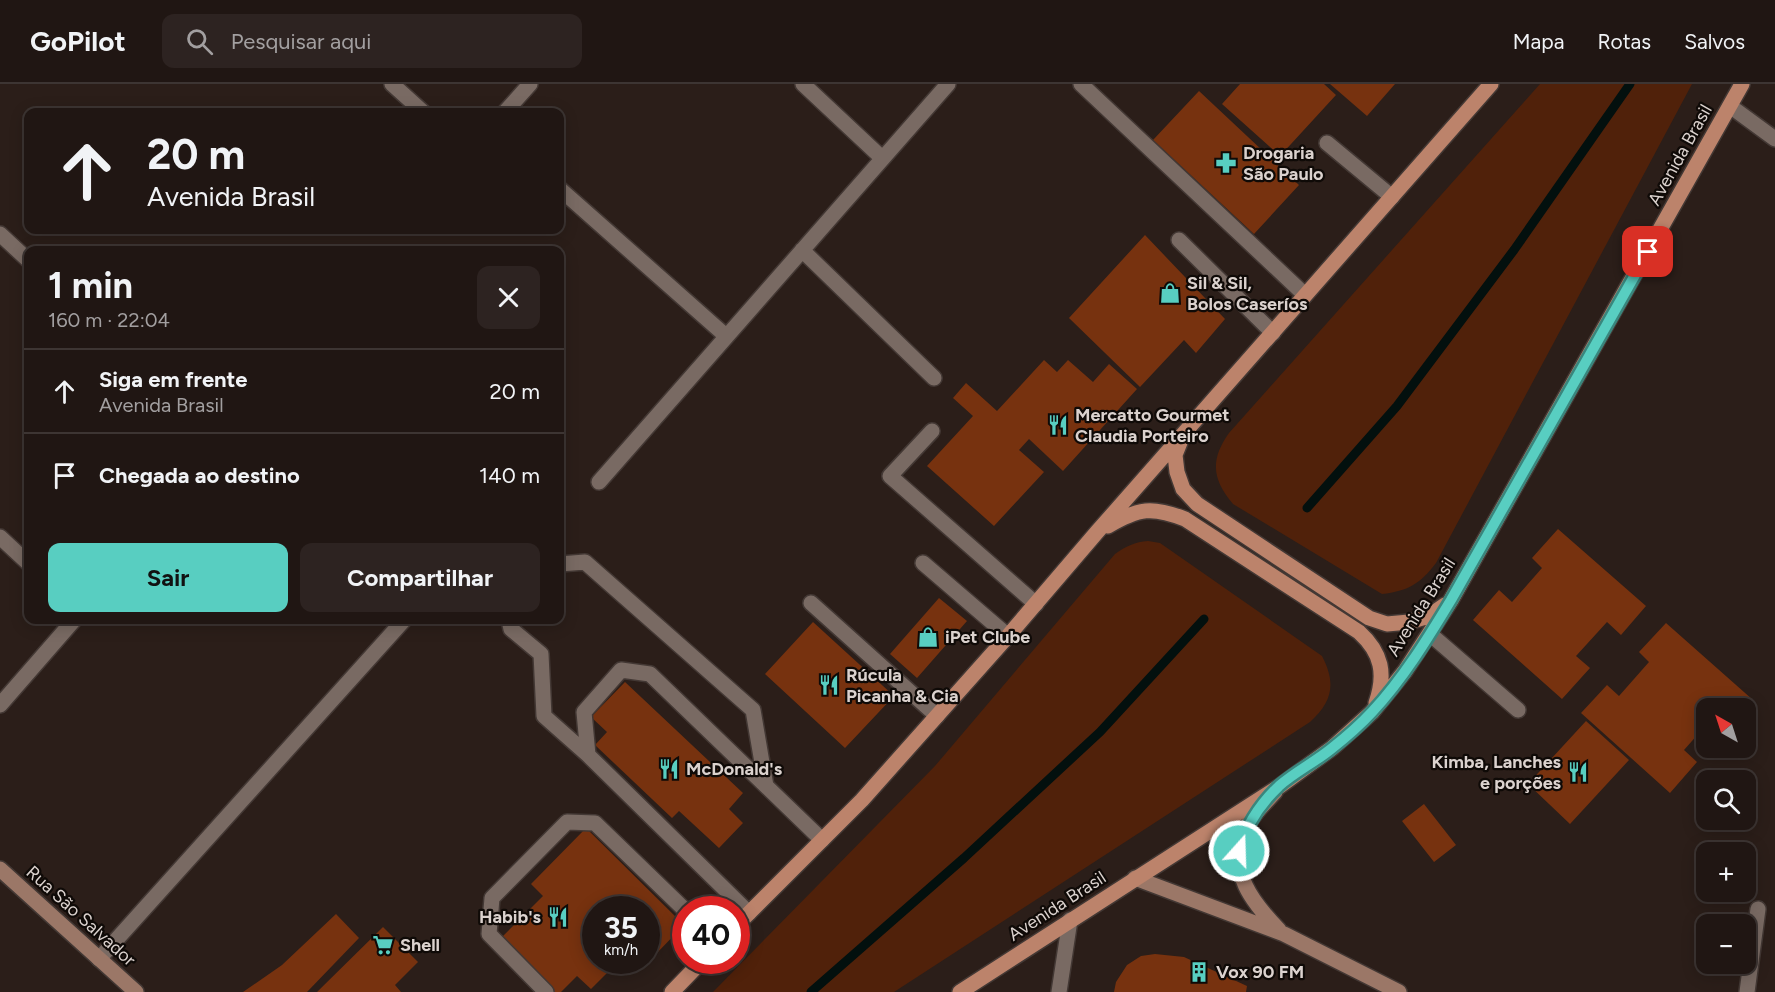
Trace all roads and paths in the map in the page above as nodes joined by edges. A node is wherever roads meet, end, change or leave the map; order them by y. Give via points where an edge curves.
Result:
1 (392, 84) edge
2 (530, 84) edge
3 (803, 84) edge
4 (948, 84) edge
5 (1081, 84) edge
6 (1491, 84) edge
7 (1742, 84) edge
8 (1731, 106) junction
9 (419, 108) edge
10 (509, 108) edge
11 (1775, 139) edge
12 (1327, 143) dead end
13 (882, 158) junction
14 (564, 193) edge
15 (1392, 197) junction
16 (0, 234) edge
17 (1179, 240) dead end
18 (802, 250) junction
19 (24, 256) edge
20 (1305, 296) junction
21 (1273, 333) junction
22 (726, 336) junction
23 (934, 378) dead end
24 (932, 431) dead end
25 (1184, 435) junction
26 (599, 482) dead end
27 (1097, 532) junction
28 (0, 537) edge
29 (24, 559) edge
30 (923, 563) dead end
31 (564, 564) edge
32 (1451, 600) junction
33 (811, 603) dead end
34 (1036, 604) junction
35 (71, 624) edge
36 (400, 624) edge
37 (510, 624) edge
38 (1430, 634) junction
39 (1008, 636) junction
40 (0, 705) edge
41 (1518, 710) dead end
42 (1372, 712) junction
43 (937, 716) junction
44 (588, 754) junction
45 (766, 786) junction
46 (1280, 786) junction
47 (822, 840) junction
48 (0, 869) edge
49 (1135, 878) junction
50 (732, 896) edge
51 (672, 897) edge
52 (1758, 909) dead end
53 (750, 912) edge
54 (1070, 920) junction
55 (1284, 934) junction
56 (99, 959) junction
57 (689, 974) edge
58 (981, 985) edge
59 (136, 992) edge
60 (546, 992) edge
61 (672, 992) edge
62 (960, 992) edge
63 (1059, 992) edge
64 (1399, 992) edge
65 (1747, 992) edge

1 - 9 street
2 - 10 street
3 - 13 street
4 - 13 street
5 - 20 street
6 - 15 main road
7 - 8 main road, Avenida Brasil
8 - 11 street
8 - 32 main road, Avenida Brasil
12 - 15 street
13 - 18 street
14 - 22 street
15 - 20 main road
16 - 19 street
17 - 21 street
18 - 22 street
18 - 23 street
20 - 21 main road
21 - 25 main road
22 - 26 street
24 - 34 street via 890,476
25 - 27 main road
25 - 32 main road via 1175,454 1177,472 1183,489 1197,504 1369,618 1387,624 1409,622 1429,616
27 - 34 main road
27 - 42 main road via 1144,510 1165,511 1185,519 1359,632 1371,643 1381,671 1381,689
28 - 29 street
30 - 39 street
31 - 45 street via 585,562 753,710
32 - 38 main road, Avenida Brasil
33 - 43 street
34 - 39 main road
35 - 40 street
36 - 56 street
37 - 44 street via 541,654 544,716
38 - 41 street
38 - 42 main road, Avenida Brasil
39 - 43 main road
42 - 46 main road, Avenida Brasil
43 - 47 main road
44 - 45 street via 584,712 621,670 650,674
44 - 50 street
45 - 47 street
46 - 49 main road, Avenida Brasil
46 - 55 street via 1244,831 1239,851 1248,893
47 - 53 main road
48 - 56 street, Rua São Salvador
49 - 54 main road, Avenida Brasil
49 - 55 street
51 - 60 street via 595,823 567,822 492,898 489,934
52 - 65 street
54 - 58 main road, Avenida Brasil
54 - 63 street
55 - 64 street
56 - 59 street, Rua São Salvador
57 - 61 main road
58 - 62 main road, Avenida Brasil

